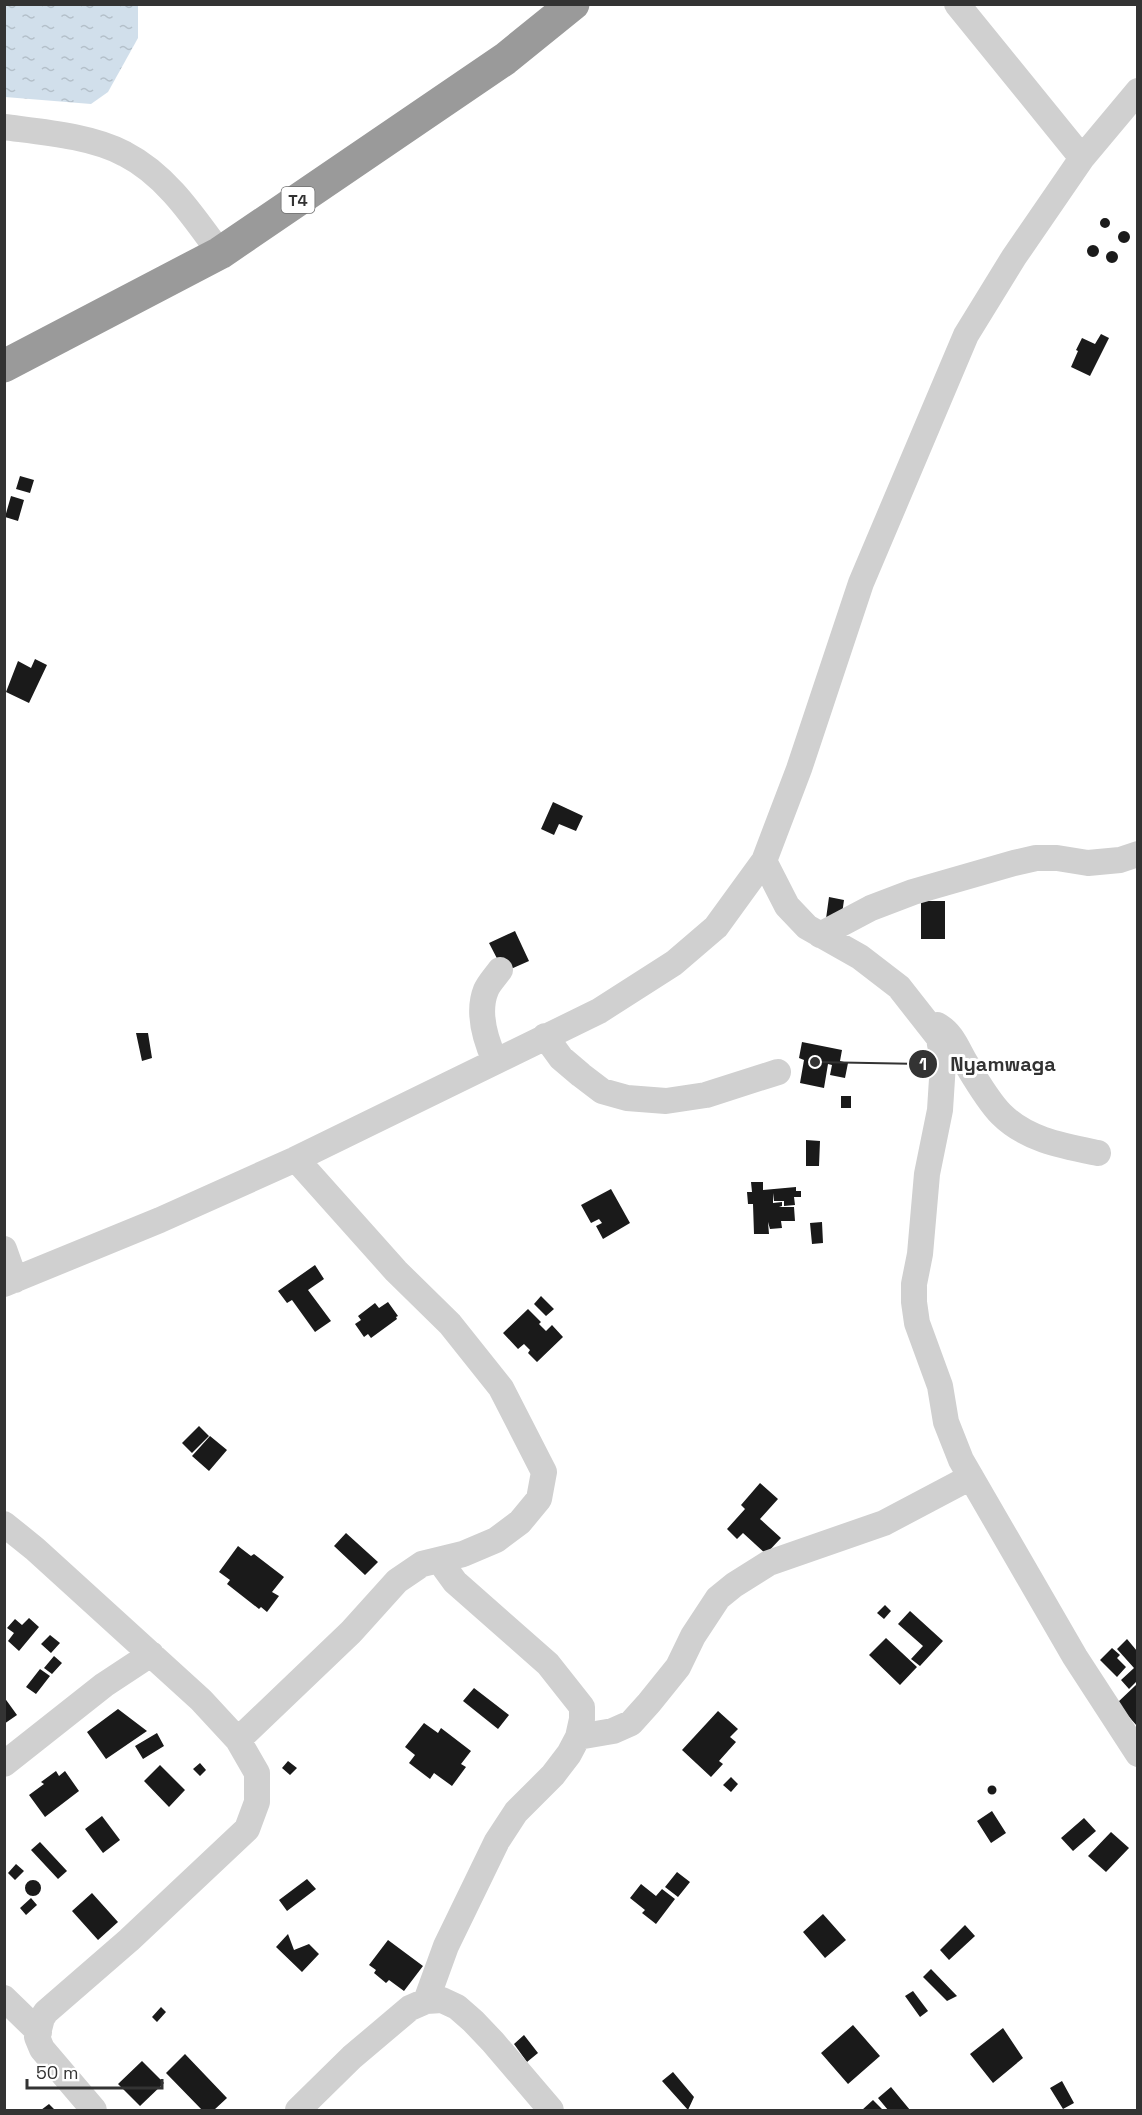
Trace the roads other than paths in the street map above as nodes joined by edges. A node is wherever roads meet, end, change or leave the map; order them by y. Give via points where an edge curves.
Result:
1 (573, 4) edge
2 (957, 4) edge
3 (1137, 91) edge
4 (4, 127) edge
5 (1082, 158) junction
6 (220, 253) junction
7 (4, 366) edge
8 (1137, 854) edge
9 (764, 861) junction
10 (820, 935) junction
11 (500, 970) dead end
12 (924, 1018) junction
13 (545, 1036) junction
14 (495, 1061) junction
15 (778, 1072) dead end
16 (1098, 1153) dead end
17 (296, 1159) junction
18 (4, 1249) edge
19 (10, 1282) edge
20 (971, 1477) junction
21 (4, 1524) edge
22 (439, 1560) junction
23 (151, 1654) junction
24 (578, 1737) junction
25 (238, 1740) junction
26 (1137, 1754) edge
27 (4, 1764) edge
28 (4, 1998) edge
29 (426, 2001) junction
30 (39, 2031) junction
31 (94, 2110) edge
32 (298, 2110) edge
33 (551, 2110) edge

1 - 6 highway, T4 via 505,59
2 - 5 street
3 - 5 street
4 - 6 street via 93,142 125,153 158,177
5 - 9 street via 966,335 861,583
6 - 7 highway, T4
8 - 10 street via 1088,863 1036,858 1014,863 913,892 871,908
9 - 10 street via 787,906
9 - 13 street via 716,927 674,963 599,1011
10 - 12 street via 860,957 899,987
11 - 14 street via 486,990 483,1003 486,1034
12 - 16 street via 944,1028 1000,1113 1020,1130 1052,1144
12 - 20 street via 939,1038 943,1063 914,1302 917,1323 940,1386 946,1422
13 - 14 street
13 - 15 street via 561,1058 595,1086 627,1098 666,1101 706,1095
14 - 17 street
17 - 19 street
17 - 22 street via 396,1272 450,1324 501,1388 544,1472 539,1499 520,1522 496,1540
18 - 19 street
20 - 24 street via 884,1523 769,1563 734,1585 718,1598 678,1667 631,1723 613,1731
20 - 26 street via 1075,1657
21 - 23 street
22 - 24 street via 455,1582 548,1664 572,1693 582,1707
22 - 25 street via 422,1564 397,1581 351,1632
23 - 25 street
23 - 27 street via 104,1685
24 - 29 street via 553,1775 516,1812 497,1841 446,1946
25 - 30 street via 257,1773 257,1802 247,1829 59,2000 42,2018
28 - 30 street
29 - 32 street via 410,2008 352,2057
29 - 33 street via 442,2000 457,2007
30 - 31 street via 42,2049

